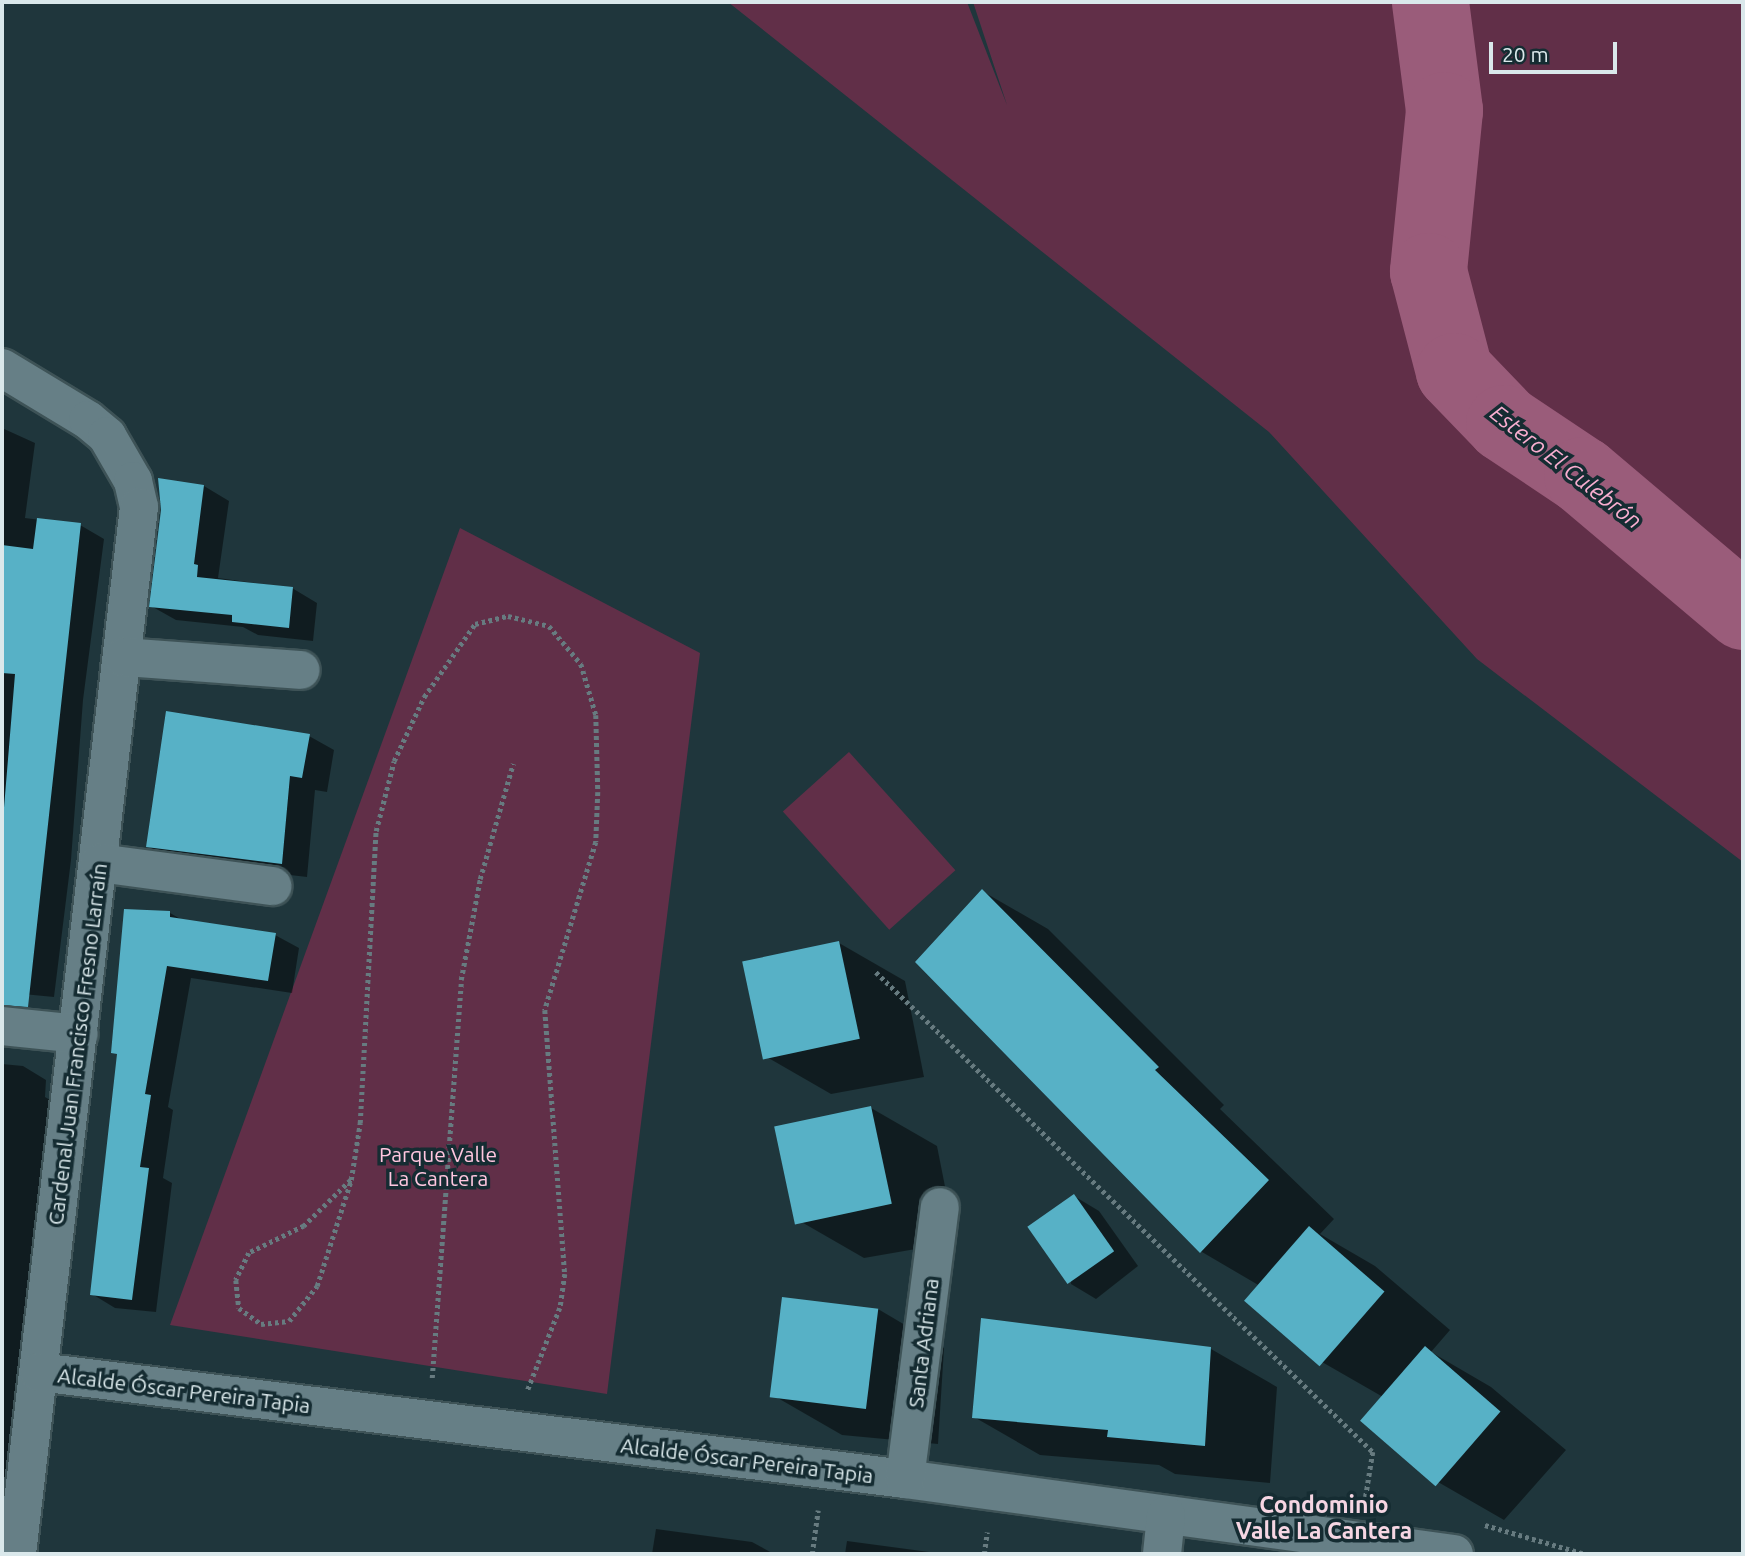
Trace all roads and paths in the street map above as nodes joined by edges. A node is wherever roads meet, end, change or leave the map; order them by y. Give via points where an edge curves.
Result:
1 (2, 368) edge
2 (124, 657) junction
3 (301, 670) dead end
4 (513, 764) dead end
5 (99, 863) junction
6 (272, 886) dead end
7 (876, 972) dead end
8 (2, 1026) edge
9 (79, 1034) junction
10 (351, 1180) junction
11 (940, 1206) dead end
12 (39, 1372) junction
13 (428, 1421) junction
14 (510, 1432) junction
15 (905, 1479) junction
16 (1364, 1504) dead end
17 (818, 1506) dead end
18 (1166, 1516) junction
19 (987, 1527) dead end
20 (17, 1554) edge
21 (812, 1554) edge
22 (984, 1554) edge
23 (1162, 1554) edge
24 (1454, 1554) edge

1 - 2 street, Cardenal Juan Francisco Fresno Larraín via 107,436 133,481 138,535
2 - 3 street
2 - 5 street, Cardenal Juan Francisco Fresno Larraín
4 - 13 path via 480,879 461,980
5 - 6 street
5 - 9 street, Cardenal Juan Francisco Fresno Larraín
7 - 16 path via 1373,1452
8 - 9 street
9 - 12 street, Cardenal Juan Francisco Fresno Larraín
10 - 10 path via 317,1286 289,1321 261,1324 239,1308 236,1280 249,1253 304,1226
10 - 14 path via 359,1123 376,831 394,761 424,697 475,624 508,616 549,625 581,664 596,715 596,842 545,1010 565,1239 562,1297
11 - 15 street, Santa Adriana
12 - 13 street, Alcalde Óscar Pereira Tapia
12 - 20 street, Cardenal Juan Francisco Fresno Larraín
13 - 14 street, Alcalde Óscar Pereira Tapia
14 - 15 street, Alcalde Óscar Pereira Tapia
15 - 18 street, Alcalde Óscar Pereira Tapia
17 - 21 path
18 - 23 street
18 - 24 street, Alcalde Óscar Pereira Tapia
19 - 22 path

